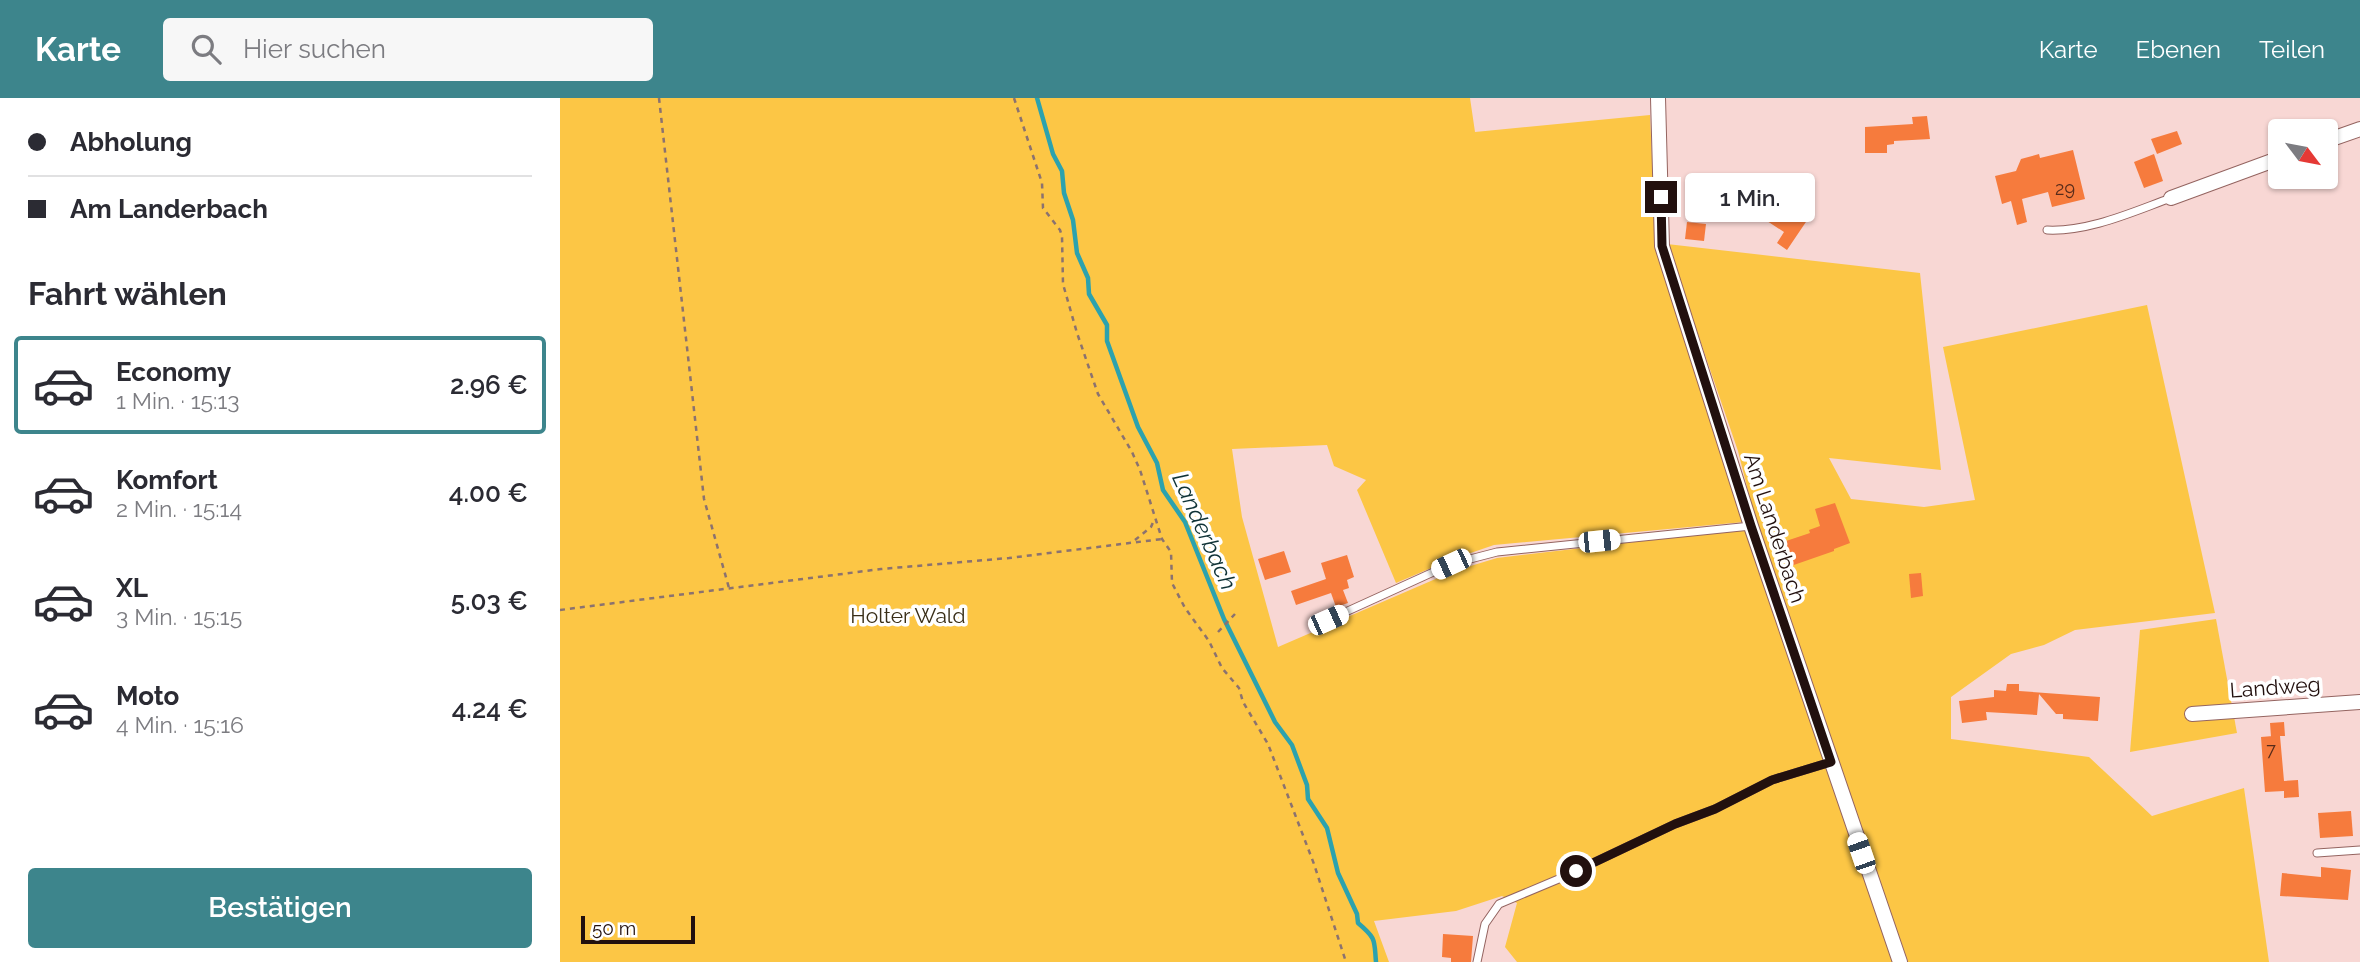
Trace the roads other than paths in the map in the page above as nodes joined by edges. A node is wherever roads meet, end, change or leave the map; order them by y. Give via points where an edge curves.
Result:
1 (1658, 98) edge
2 (2360, 129) edge
3 (2338, 137) edge
4 (2268, 162) edge
5 (2171, 198) joint
6 (2047, 230) dead end
7 (1751, 526) junction
8 (1328, 620) dead end
9 (2360, 702) edge
10 (2192, 714) dead end
11 (1831, 762) junction
12 (2360, 850) edge
13 (2317, 853) dead end
14 (1477, 962) edge
15 (1900, 962) edge

1 - 7 street, Am Landerbach via 1662,246
2 - 3 street
4 - 5 street
5 - 6 lane via 2101,222
7 - 8 lane via 1497,552 1451,564
7 - 11 street, Am Landerbach
9 - 10 street, Landweg
11 - 14 lane via 1772,780 1499,904 1485,924
11 - 15 street, Am Landerbach
12 - 13 lane

